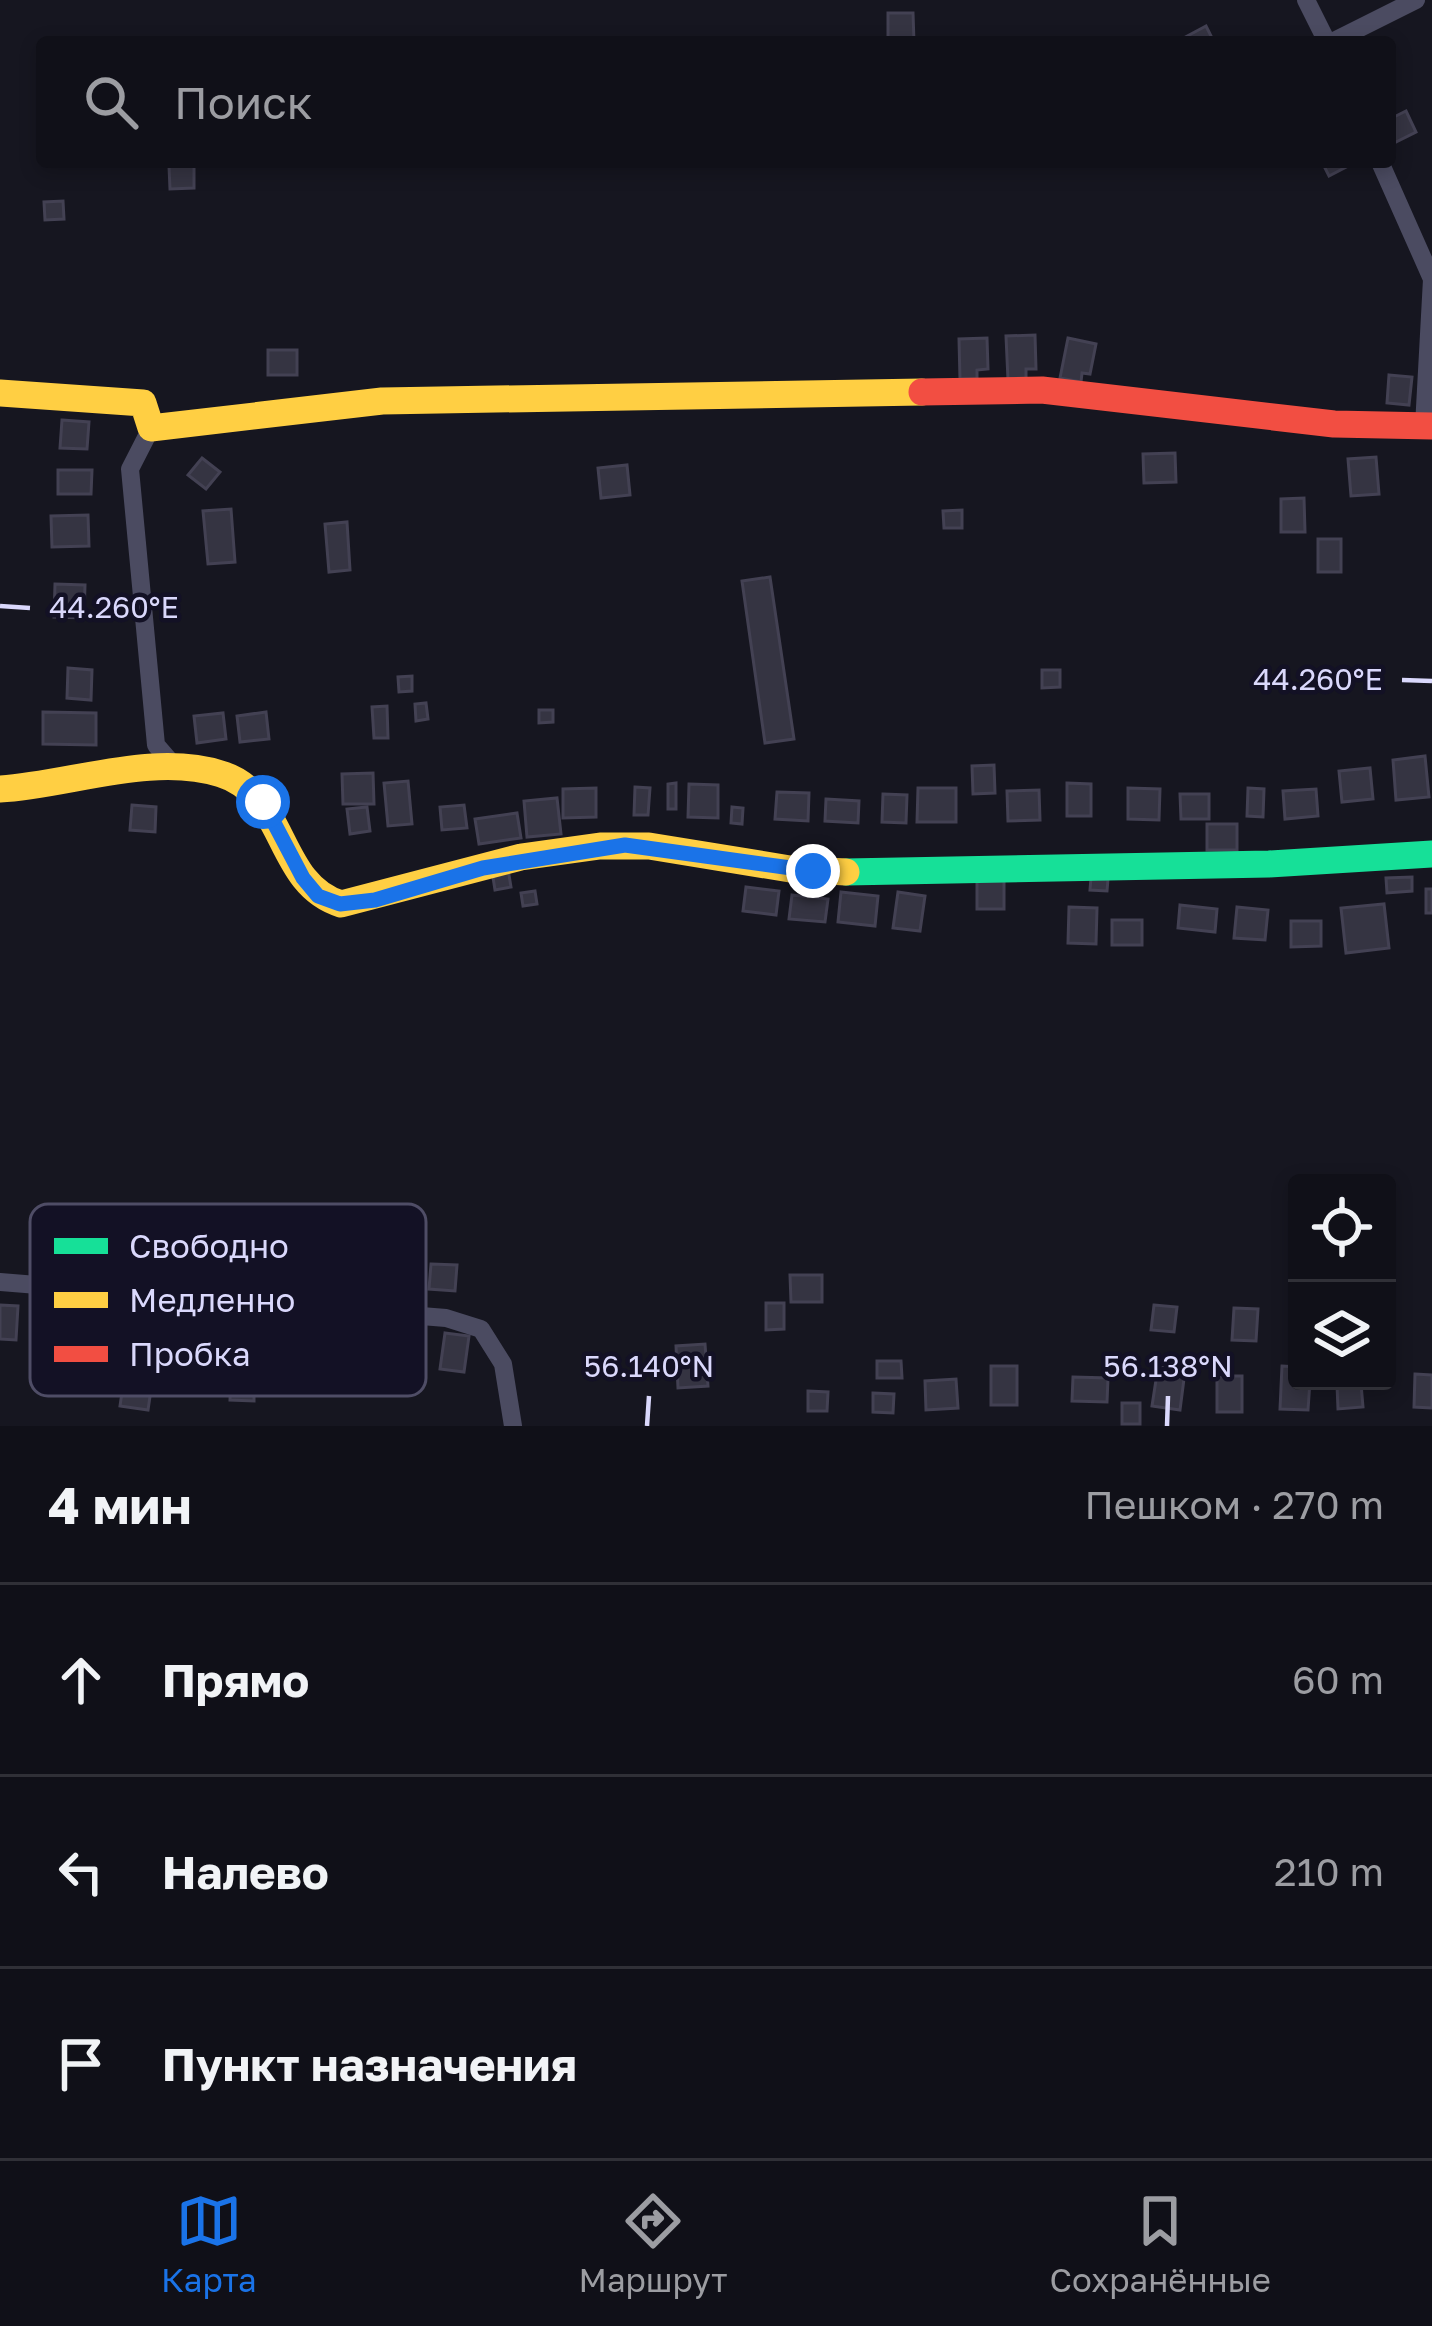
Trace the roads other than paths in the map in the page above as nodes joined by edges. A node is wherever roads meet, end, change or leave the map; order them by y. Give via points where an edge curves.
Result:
1 (1306, 0) edge
2 (1416, 0) edge
3 (1327, 36) edge
4 (1342, 36) edge
5 (1383, 168) edge
6 (0, 393) edge
7 (1428, 426) edge
8 (151, 428) junction
9 (175, 767) junction
10 (0, 789) edge
11 (1432, 854) edge
12 (0, 1282) edge
13 (30, 1284) edge
14 (426, 1316) edge
15 (513, 1426) edge

1 - 3 street
2 - 4 street
5 - 7 street via 1432,279
6 - 8 street via 143,403
7 - 8 street via 1334,424 1042,390 382,401
8 - 9 street via 130,469 156,745
9 - 10 street
9 - 11 street via 242,782 263,802 303,878 318,896 340,904 503,864 625,845 813,871 1295,866
12 - 13 street
14 - 15 street via 481,1329 503,1364

